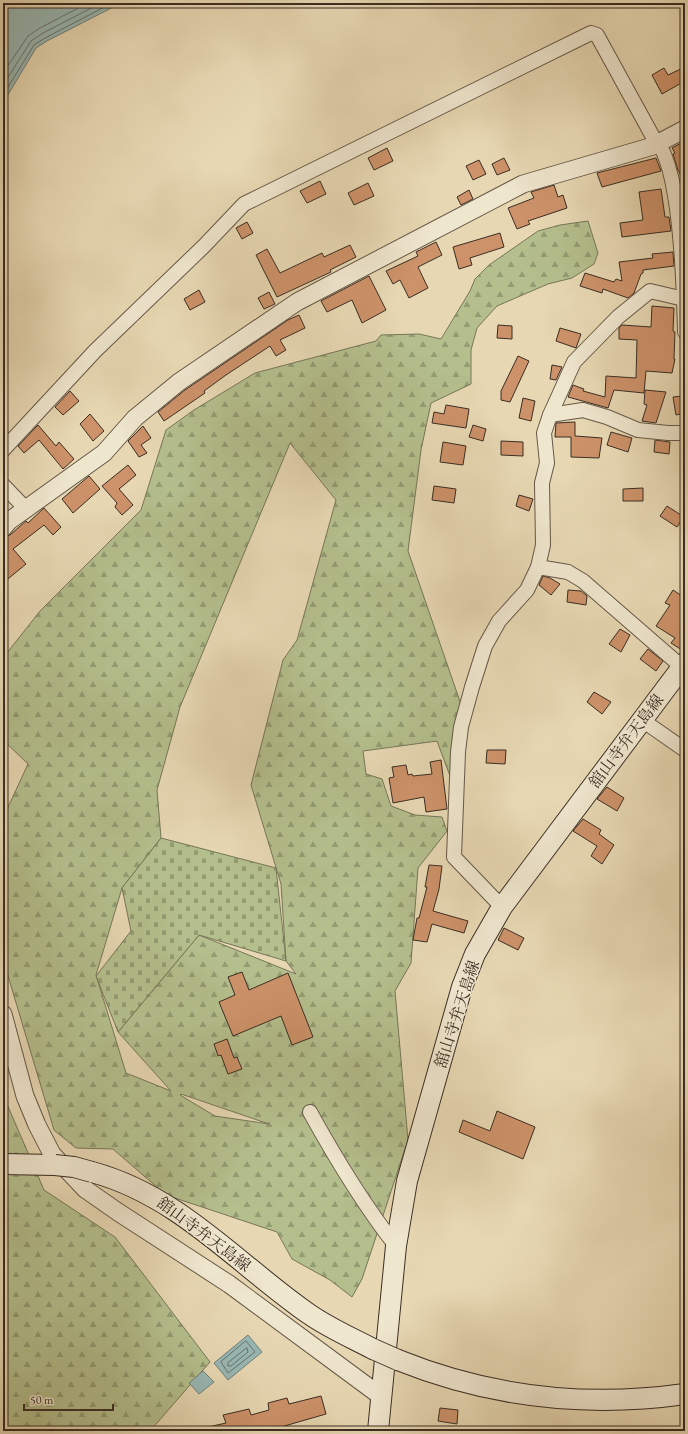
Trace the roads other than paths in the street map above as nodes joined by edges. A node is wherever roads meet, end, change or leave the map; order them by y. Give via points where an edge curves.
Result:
1 (685, 129) edge
2 (660, 143) junction
3 (684, 298) edge
4 (685, 332) edge
5 (550, 415) junction
6 (685, 433) edge
7 (3, 450) edge
8 (3, 485) edge
9 (27, 510) junction
10 (3, 528) edge
11 (538, 567) junction
12 (684, 665) edge
13 (642, 720) junction
14 (685, 750) edge
15 (502, 907) junction
16 (3, 1014) edge
17 (310, 1112) dead end
18 (3, 1164) edge
19 (396, 1246) junction
20 (685, 1394) edge
21 (382, 1397) junction
22 (378, 1431) edge

1 - 2 street
2 - 3 street via 671,172 683,265
2 - 7 street via 653,137 597,35 591,33 244,204 95,351
2 - 9 street via 523,184 297,302 179,382 135,418 104,454
3 - 4 street
3 - 5 street via 650,291 618,318 574,362
5 - 6 street via 583,410 638,430
5 - 11 street via 544,433 547,463 542,483 543,545
8 - 9 street
9 - 10 street
11 - 12 street via 568,572 583,581
11 - 15 street via 527,590 499,621 485,646 461,728 458,752 454,856
12 - 13 main road, 舘山寺弁天島線
13 - 14 street
13 - 15 main road, 舘山寺弁天島線
15 - 19 main road, 舘山寺弁天島線 via 475,954 457,1005 407,1181
16 - 21 street via 25,1096 37,1125 52,1154 86,1189 229,1284
17 - 19 street via 332,1153 375,1220
18 - 20 main road, 舘山寺弁天島線, bridge via 74,1168 114,1178 149,1194 177,1210 310,1315 373,1349 453,1380 529,1396 608,1401
19 - 21 main road, 舘山寺弁天島線
21 - 22 main road, 舘山寺弁天島線

